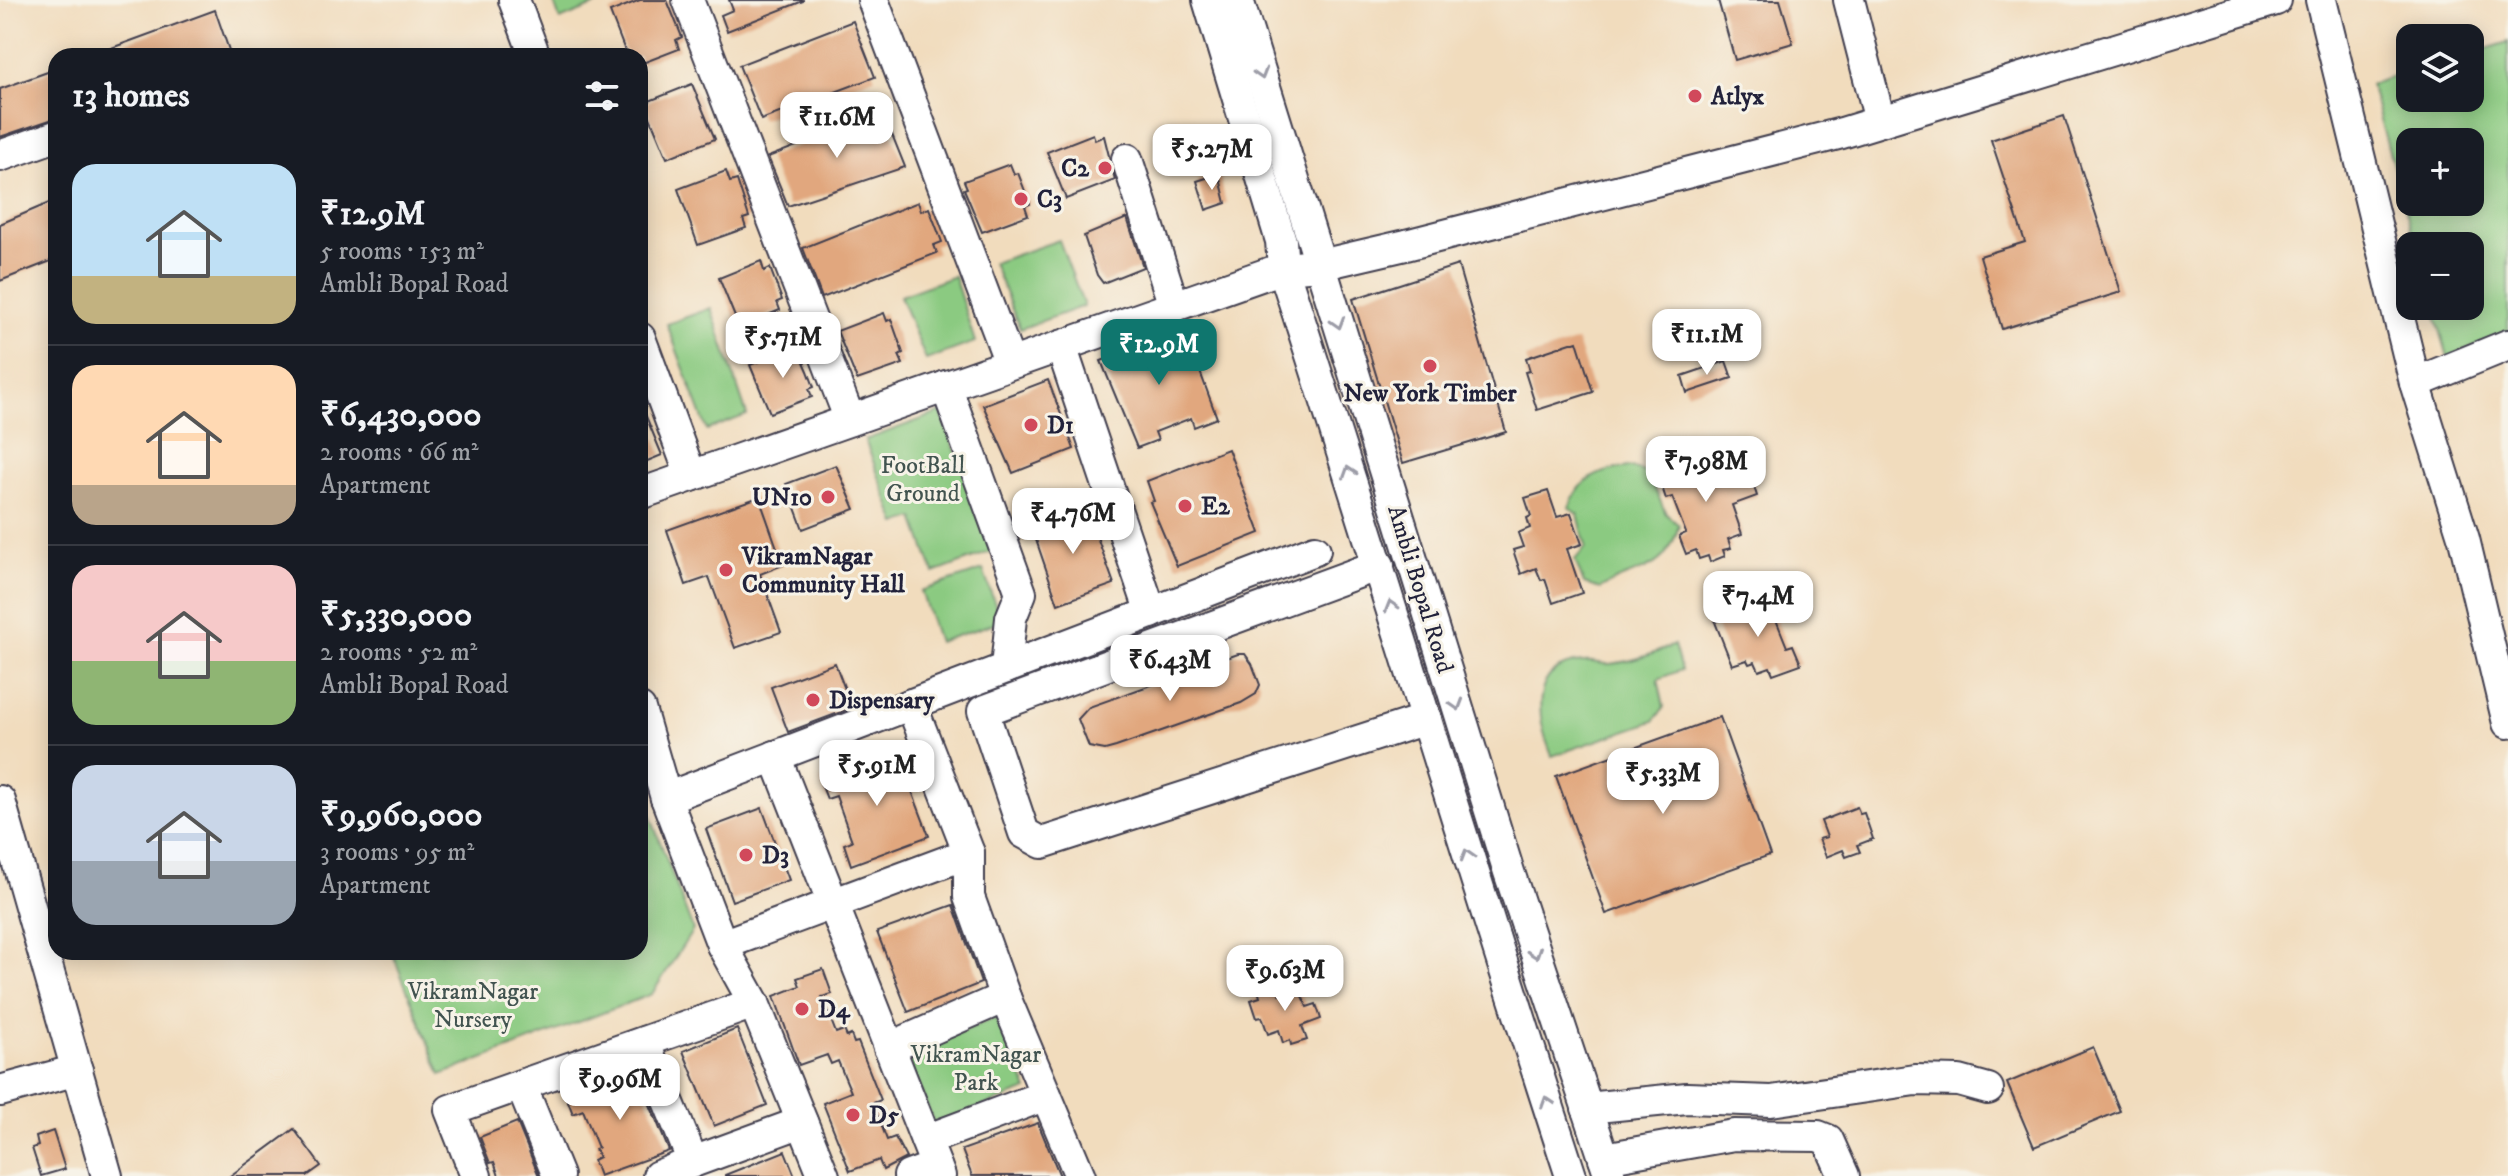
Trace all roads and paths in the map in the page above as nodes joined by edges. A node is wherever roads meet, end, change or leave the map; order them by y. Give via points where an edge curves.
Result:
1 (514, 0) edge
2 (688, 0) edge
3 (873, 0) edge
4 (1208, 0) edge
5 (1238, 0) edge
6 (1849, 0) edge
7 (2276, 0) edge
8 (2321, 0) edge
9 (532, 48) edge
10 (1880, 121) junction
11 (48, 139) edge
12 (0, 156) edge
13 (1127, 159) dead end
14 (1320, 265) junction
15 (1283, 268) junction
16 (1174, 306) junction
17 (2508, 345) edge
18 (1061, 346) junction
19 (648, 360) edge
20 (1010, 363) junction
21 (2415, 383) junction
22 (946, 386) junction
23 (850, 420) junction
24 (691, 476) junction
25 (648, 491) edge
26 (1315, 550) dead end
27 (1379, 565) junction
28 (1151, 613) junction
29 (1006, 668) junction
30 (911, 704) junction
31 (1426, 719) junction
32 (2508, 723) edge
33 (648, 736) edge
34 (775, 756) junction
35 (666, 798) junction
36 (0, 801) edge
37 (969, 853) junction
38 (833, 904) junction
39 (722, 945) junction
40 (1005, 997) junction
41 (754, 1003) junction
42 (644, 1042) junction
43 (889, 1048) junction
44 (77, 1070) junction
45 (521, 1085) junction
46 (1988, 1089) dead end
47 (0, 1091) edge
48 (1046, 1095) junction
49 (1587, 1108) junction
50 (802, 1122) junction
51 (693, 1162) junction
52 (928, 1164) edge
53 (1607, 1167) edge
54 (107, 1176) edge
55 (476, 1176) edge
56 (558, 1176) edge
57 (658, 1176) edge
58 (824, 1176) edge
59 (1080, 1176) edge
60 (1571, 1176) edge
61 (1844, 1176) edge

1 - 9 street
2 - 23 street
3 - 20 street
4 - 15 street, Ambli Bopal Road via 1281,241
5 -> 14 street, Ambli Bopal Road
6 - 10 street
7 - 10 street
8 - 21 street
10 - 14 street
11 - 12 street
13 - 16 street
14 - 15 street
14 -> 49 street, Ambli Bopal Road
15 - 16 street
27 -> 15 street, Ambli Bopal Road
16 - 18 street
17 - 21 street
18 - 20 street
18 - 28 street
19 - 24 street
20 - 22 street
21 - 32 street via 2464,539
22 - 23 street
22 - 29 street via 1021,593 1011,618
23 - 24 street
24 - 25 street
26 - 28 street
31 -> 27 street, Ambli Bopal Road
27 - 31 street via 983,711 1024,833 1042,843
28 - 29 street
29 - 30 street
30 - 34 street
30 - 37 street
60 -> 31 street, Ambli Bopal Road
33 - 35 street
34 - 35 street
34 - 38 street
35 - 39 street
36 - 44 street
37 - 38 street
37 - 40 street via 969,897
38 - 39 street
38 - 43 street
39 - 41 street
40 - 43 street
40 - 48 street
41 - 42 street
41 - 50 street
42 - 45 street
42 - 51 street
43 - 52 street
44 - 47 street
44 - 54 street
45 - 55 street via 450,1110
45 - 56 street
46 - 49 street via 1959,1081 1915,1080 1771,1101 1674,1098
48 - 52 street
48 - 59 street
49 - 53 street, Ambli Bopal Road
50 - 51 street
50 - 58 street
51 - 57 street
53 - 61 street via 1734,1135 1818,1136 1828,1140

